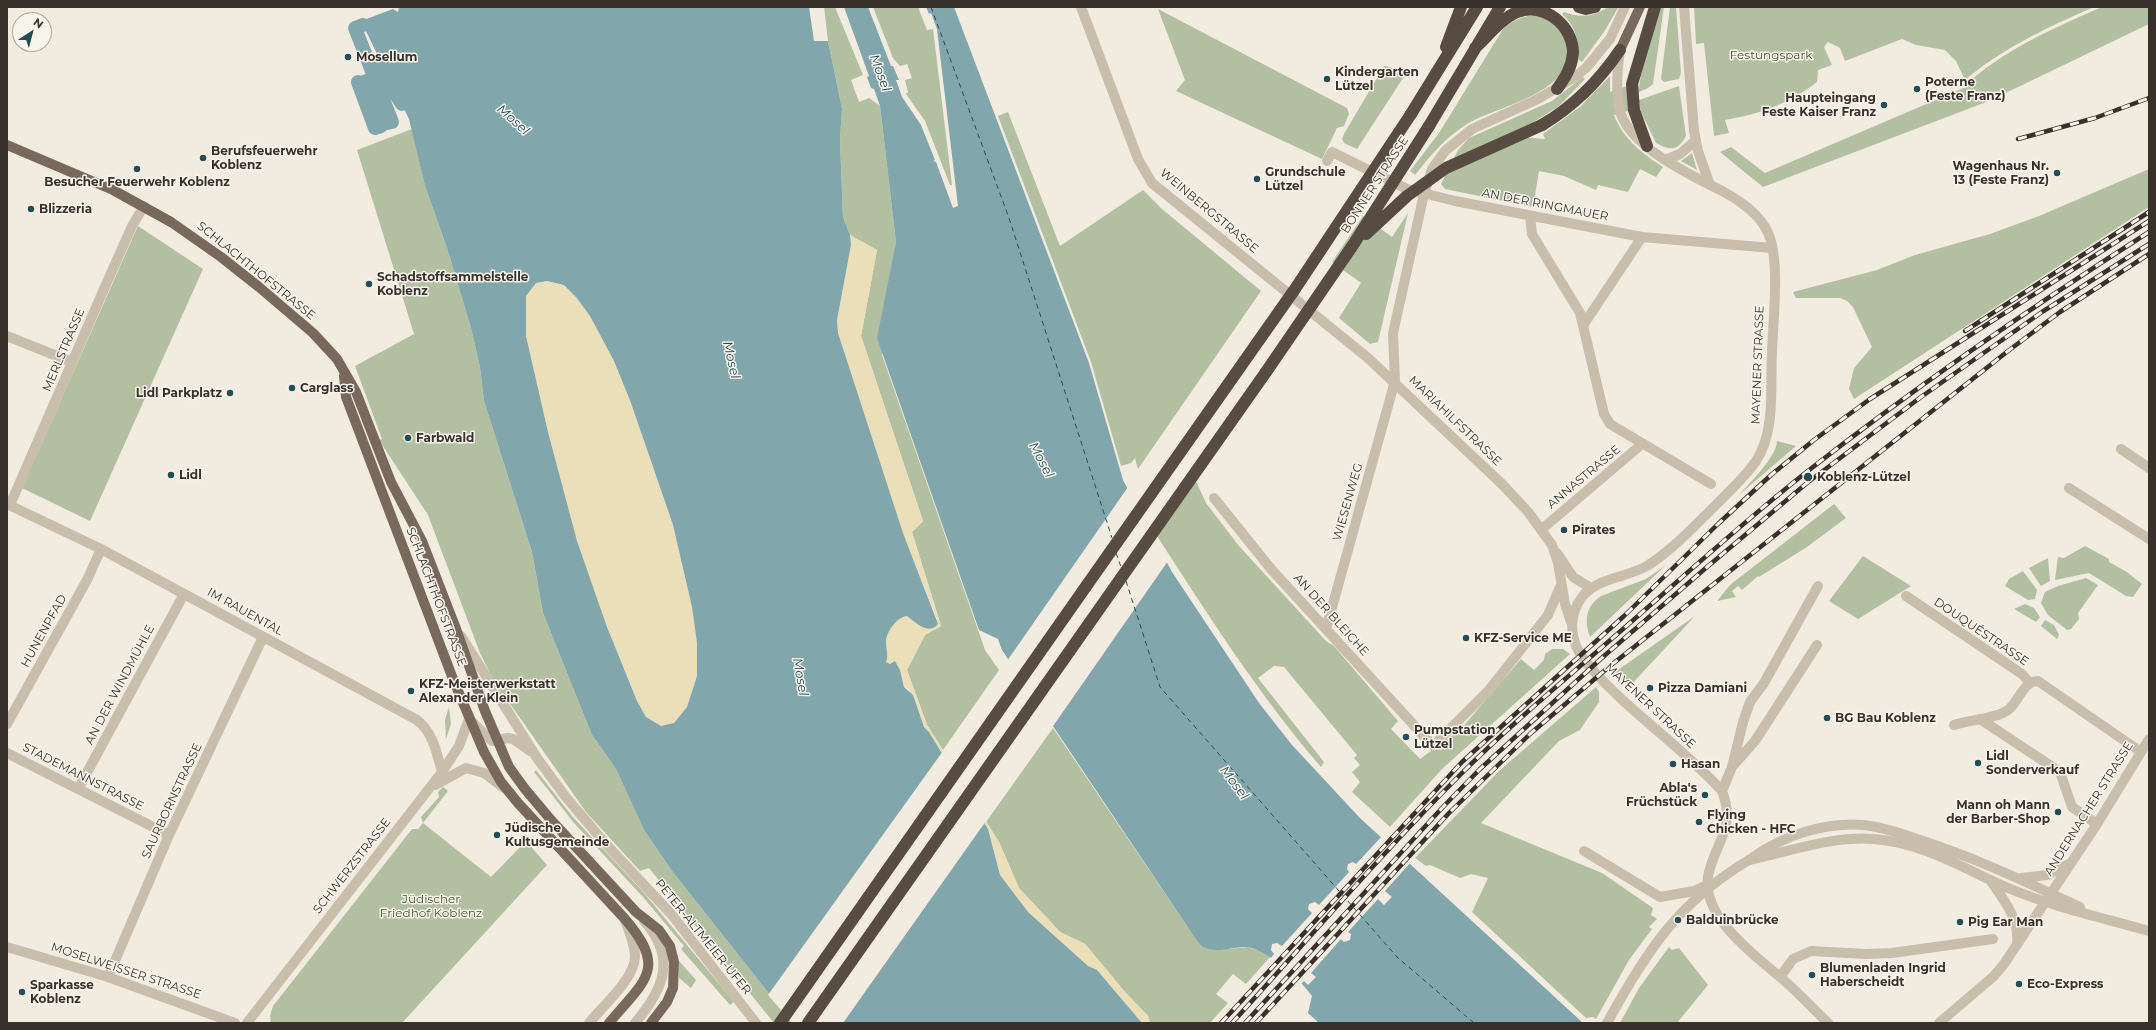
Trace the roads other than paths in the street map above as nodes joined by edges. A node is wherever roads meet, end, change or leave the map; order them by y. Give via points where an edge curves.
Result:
1 (1081, 7) edge
2 (1460, 7) edge
3 (1477, 7) edge
4 (1500, 7) edge
5 (1578, 7) edge
6 (1595, 7) edge
7 (1625, 7) edge
8 (1640, 7) edge
9 (1655, 7) edge
10 (1684, 7) edge
11 (1475, 48) junction
12 (1620, 50) junction
13 (1437, 72) junction
14 (1557, 89) junction
15 (1696, 140) junction
16 (7, 145) edge
17 (1647, 146) junction
18 (1665, 160) junction
19 (1327, 161) dead end
20 (1710, 185) junction
21 (1424, 194) junction
22 (144, 206) junction
23 (1530, 216) junction
24 (1642, 236) junction
25 (1353, 245) junction
26 (1772, 248) junction
27 (1584, 324) junction
28 (7, 336) edge
29 (72, 362) junction
30 (344, 373) junction
31 (1395, 381) junction
32 (1642, 444) junction
33 (2121, 448) dead end
34 (2149, 468) edge
35 (1711, 484) dead end
36 (2070, 488) dead end
37 (1214, 498) dead end
38 (9, 504) edge
39 (1542, 529) junction
40 (2149, 539) edge
41 (102, 549) junction
42 (1554, 550) junction
43 (1561, 586) junction
44 (1818, 586) dead end
45 (1591, 588) junction
46 (184, 594) junction
47 (1906, 596) dead end
48 (1571, 622) junction
49 (455, 626) junction
50 (1326, 629) junction
51 (263, 637) junction
52 (1817, 644) dead end
53 (2030, 683) junction
54 (1980, 718) junction
55 (469, 719) junction
56 (7, 724) edge
57 (1954, 725) dead end
58 (2149, 739) edge
59 (497, 741) junction
60 (2141, 752) junction
61 (7, 753) edge
62 (538, 758) junction
63 (1732, 767) junction
64 (442, 772) junction
65 (431, 787) junction
66 (78, 789) junction
67 (1722, 791) junction
68 (508, 792) junction
69 (2097, 824) junction
70 (169, 834) junction
71 (1584, 851) dead end
72 (1750, 860) junction
73 (2070, 863) junction
74 (2020, 878) junction
75 (1990, 880) junction
76 (1707, 885) junction
77 (2052, 893) junction
78 (2046, 903) junction
79 (636, 912) junction
80 (625, 918) junction
81 (2111, 920) junction
82 (2149, 932) edge
83 (1993, 939) dead end
84 (2017, 945) junction
85 (7, 947) edge
86 (108, 977) junction
87 (1780, 977) junction
88 (235, 1023) edge
89 (247, 1023) edge
90 (589, 1023) edge
91 (609, 1023) edge
92 (635, 1023) edge
93 (651, 1023) edge
94 (756, 1023) edge
95 (780, 1023) edge
96 (808, 1023) edge
97 (1606, 1023) edge
98 (1828, 1023) edge
99 (1939, 1023) edge

1 - 31 street, WEINBERGSTRASSE via 1138,159 1152,182
2 - 13 highway
3 - 13 highway
4 - 11 highway, BONNER STRASSE
5 - 6 highway
7 - 14 street via 1610,39 1598,55 1586,68
8 - 12 main road, MAYENER STRASSE
9 - 17 highway via 1632,84 1634,110
10 - 15 street
11 - 14 highway via 1503,21 1517,12 1530,9 1549,14 1567,30 1573,52 1568,71
11 - 25 highway, BONNER STRASSE, bridge via 1430,126
12 - 17 street, MAYENER STRASSE via 1618,90 1621,113 1631,130
12 - 25 highway, bridge via 1609,67 1583,95 1557,116 1446,168 1408,196
13 - 95 highway, bridge via 1295,289
14 - 21 street, MARIAHILFSTRASSE via 1482,123 1462,136 1439,158 1432,169
15 - 18 street via 1680,154
15 - 20 street
16 - 22 main road, SCHLACHTHOFSTRASSE via 113,190
17 - 18 street, MAYENER STRASSE
18 - 20 street, MAYENER STRASSE
19 - 21 street, AN DER RINGMAUER via 1332,152 1407,189
20 - 26 street, MAYENER STRASSE via 1732,196 1753,212 1768,233
21 - 23 street, AN DER RINGMAUER
21 - 31 street, MARIAHILFSTRASSE via 1393,332
22 - 29 street, MERLSTRASSE via 132,226
22 - 30 main road, SCHLACHTHOFSTRASSE via 202,242 283,307 329,349 338,359
23 - 24 street, AN DER RINGMAUER
23 - 27 street via 1532,234 1580,313
24 - 26 street, AN DER RINGMAUER
24 - 27 street
25 - 96 highway, BONNER STRASSE, bridge
26 - 45 street, MAYENER STRASSE via 1774,282 1769,421 1768,434 1756,462 1663,555 1633,572
27 - 32 street via 1604,414 1610,424
28 - 29 street
29 - 38 street, MERLSTRASSE
30 - 49 main road, SCHLACHTHOFSTRASSE via 356,392 391,482 422,541
30 - 55 main road, SCHLACHTHOFSTRASSE via 346,397
31 - 39 street, MARIAHILFSTRASSE via 1503,484
31 - 50 street, WIESENWEG
32 - 35 street
32 - 39 street, ANNASTRASSE
33 - 34 street
36 - 40 street
37 - 50 street, AN DER BLEICHE via 1271,569
38 - 41 street, IM RAUENTAL
39 - 42 street, MARIAHILFSTRASSE
41 - 46 street, IM RAUENTAL
41 - 56 street, HUNENPFAD
42 - 43 street, MARIAHILFSTRASSE
42 - 45 street via 1573,577
43 - 48 street, MARIAHILFSTRASSE
43 - 50 street, AN DER BLEICHE via 1548,616 1489,690 1433,746
44 - 63 street via 1750,702
45 - 48 street via 1577,606
46 - 51 street, IM RAUENTAL
46 - 66 street, AN DER WINDMÜHLE
47 - 53 street, DOUQUÉSTRASSE via 2022,674
48 - 67 street, MAYENER STRASSE via 1578,651 1605,684
49 - 59 main road, SCHLACHTHOFSTRASSE
49 - 62 street, PETER-ALTMEIER-UFER
51 - 64 street, IM RAUENTAL via 424,725 432,740
51 - 70 street, SAURBORNSTRASSE
52 - 63 street via 1755,741
53 - 54 street via 2008,710 1999,715
53 - 60 street, DOUQUÉSTRASSE via 2038,681
54 - 57 street
54 - 69 street via 2060,772 2072,806
55 - 59 street via 489,739
55 - 64 street, SCHWERZSTRASSE via 459,746
55 - 68 main road, SCHLACHTHOFSTRASSE via 484,752
58 - 60 street, ANDERNACHER STRASSE
59 - 62 street, PETER-ALTMEIER-UFER via 514,739
59 - 79 main road, SCHLACHTHOFSTRASSE via 509,767 524,789
60 - 69 street, ANDERNACHER STRASSE
61 - 66 street, STADEMANNSTRASSE
62 - 94 street, PETER-ALTMEIER-UFER via 583,818 689,936
63 - 67 street
64 - 65 street, SCHWERZSTRASSE
65 - 68 street via 466,768 484,773
65 - 89 street, SCHWERZSTRASSE
66 - 70 street, STADEMANNSTRASSE
67 - 76 street via 1728,808 1728,822 1709,871
68 - 80 main road, SCHLACHTHOFSTRASSE
69 - 73 street, ANDERNACHER STRASSE
70 - 86 street, SAURBORNSTRASSE
71 - 76 street via 1660,897 1694,891
72 - 74 street via 1765,848 1799,835 1836,826 1859,825 1897,832 1934,844
72 - 75 street via 1808,845 1862,839 1910,845 1929,851
72 - 97 street, bridge via 1714,882 1676,918 1640,966
73 - 74 street via 2047,875
73 - 77 street, ANDERNACHER STRASSE
74 - 77 street
75 - 78 street
75 - 84 street via 2014,918 2018,934
76 - 87 street via 1712,904 1726,927
77 - 78 street, ANDERNACHER STRASSE
77 - 81 street
78 - 81 street
78 - 84 street, ANDERNACHER STRASSE
79 - 92 street, SCHLACHTHOFSTRASSE via 658,940 664,956 664,965 656,993
79 - 93 main road, SCHLACHTHOFSTRASSE via 653,924 665,937 674,962 674,982 670,995
80 - 90 street via 634,947 633,968
80 - 91 main road, SCHLACHTHOFSTRASSE via 642,940 649,964 643,981
81 - 82 street
83 - 87 street via 1866,954 1811,951 1793,960
84 - 99 street, ANDERNACHER STRASSE via 1994,976
85 - 86 street, MOSELWEISSER STRASSE
86 - 88 street, MOSELWEISSER STRASSE
87 - 98 street

